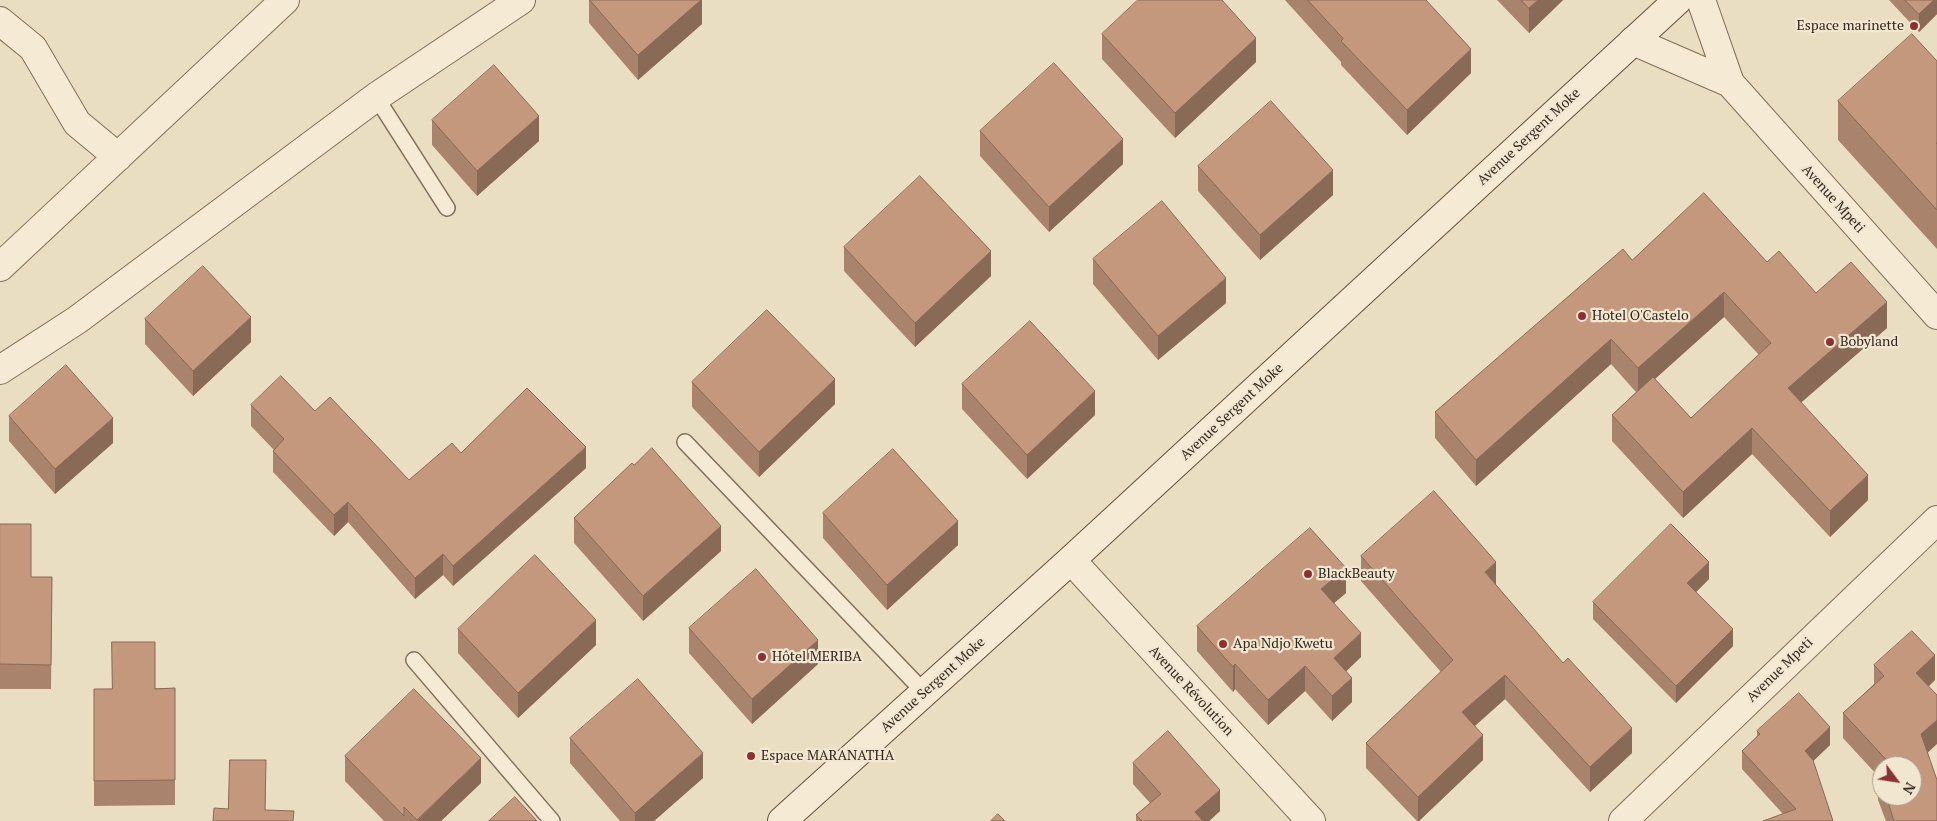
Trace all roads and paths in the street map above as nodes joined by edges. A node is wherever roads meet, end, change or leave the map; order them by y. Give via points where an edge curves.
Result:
1 (285, 0) edge
2 (521, 0) edge
3 (1701, 0) edge
4 (1666, 4) edge
5 (0, 21) edge
6 (1633, 41) junction
7 (1730, 83) junction
8 (376, 97) junction
9 (118, 157) junction
10 (447, 208) dead end
11 (0, 267) edge
12 (1937, 315) edge
13 (0, 370) edge
14 (685, 442) dead end
15 (1937, 520) edge
16 (1071, 560) junction
17 (414, 660) dead end
18 (925, 693) junction
19 (552, 821) edge
20 (782, 821) edge
21 (1311, 821) edge
22 (1623, 821) edge

1 - 9 street
2 - 8 street
3 - 7 street, Avenue Mpeti
4 - 6 street, Avenue Sergent Moke
5 - 9 street via 33,48 77,123
6 - 7 street, Avenue Mpeti
6 - 16 street, Avenue Sergent Moke
7 - 12 street, Avenue Mpeti
8 - 10 lane
8 - 13 street via 77,320
9 - 11 street
14 - 18 lane
15 - 22 street, Avenue Mpeti
16 - 18 street, Avenue Sergent Moke
16 - 21 street, Avenue Révolution
17 - 19 lane
18 - 20 street, Avenue Sergent Moke

